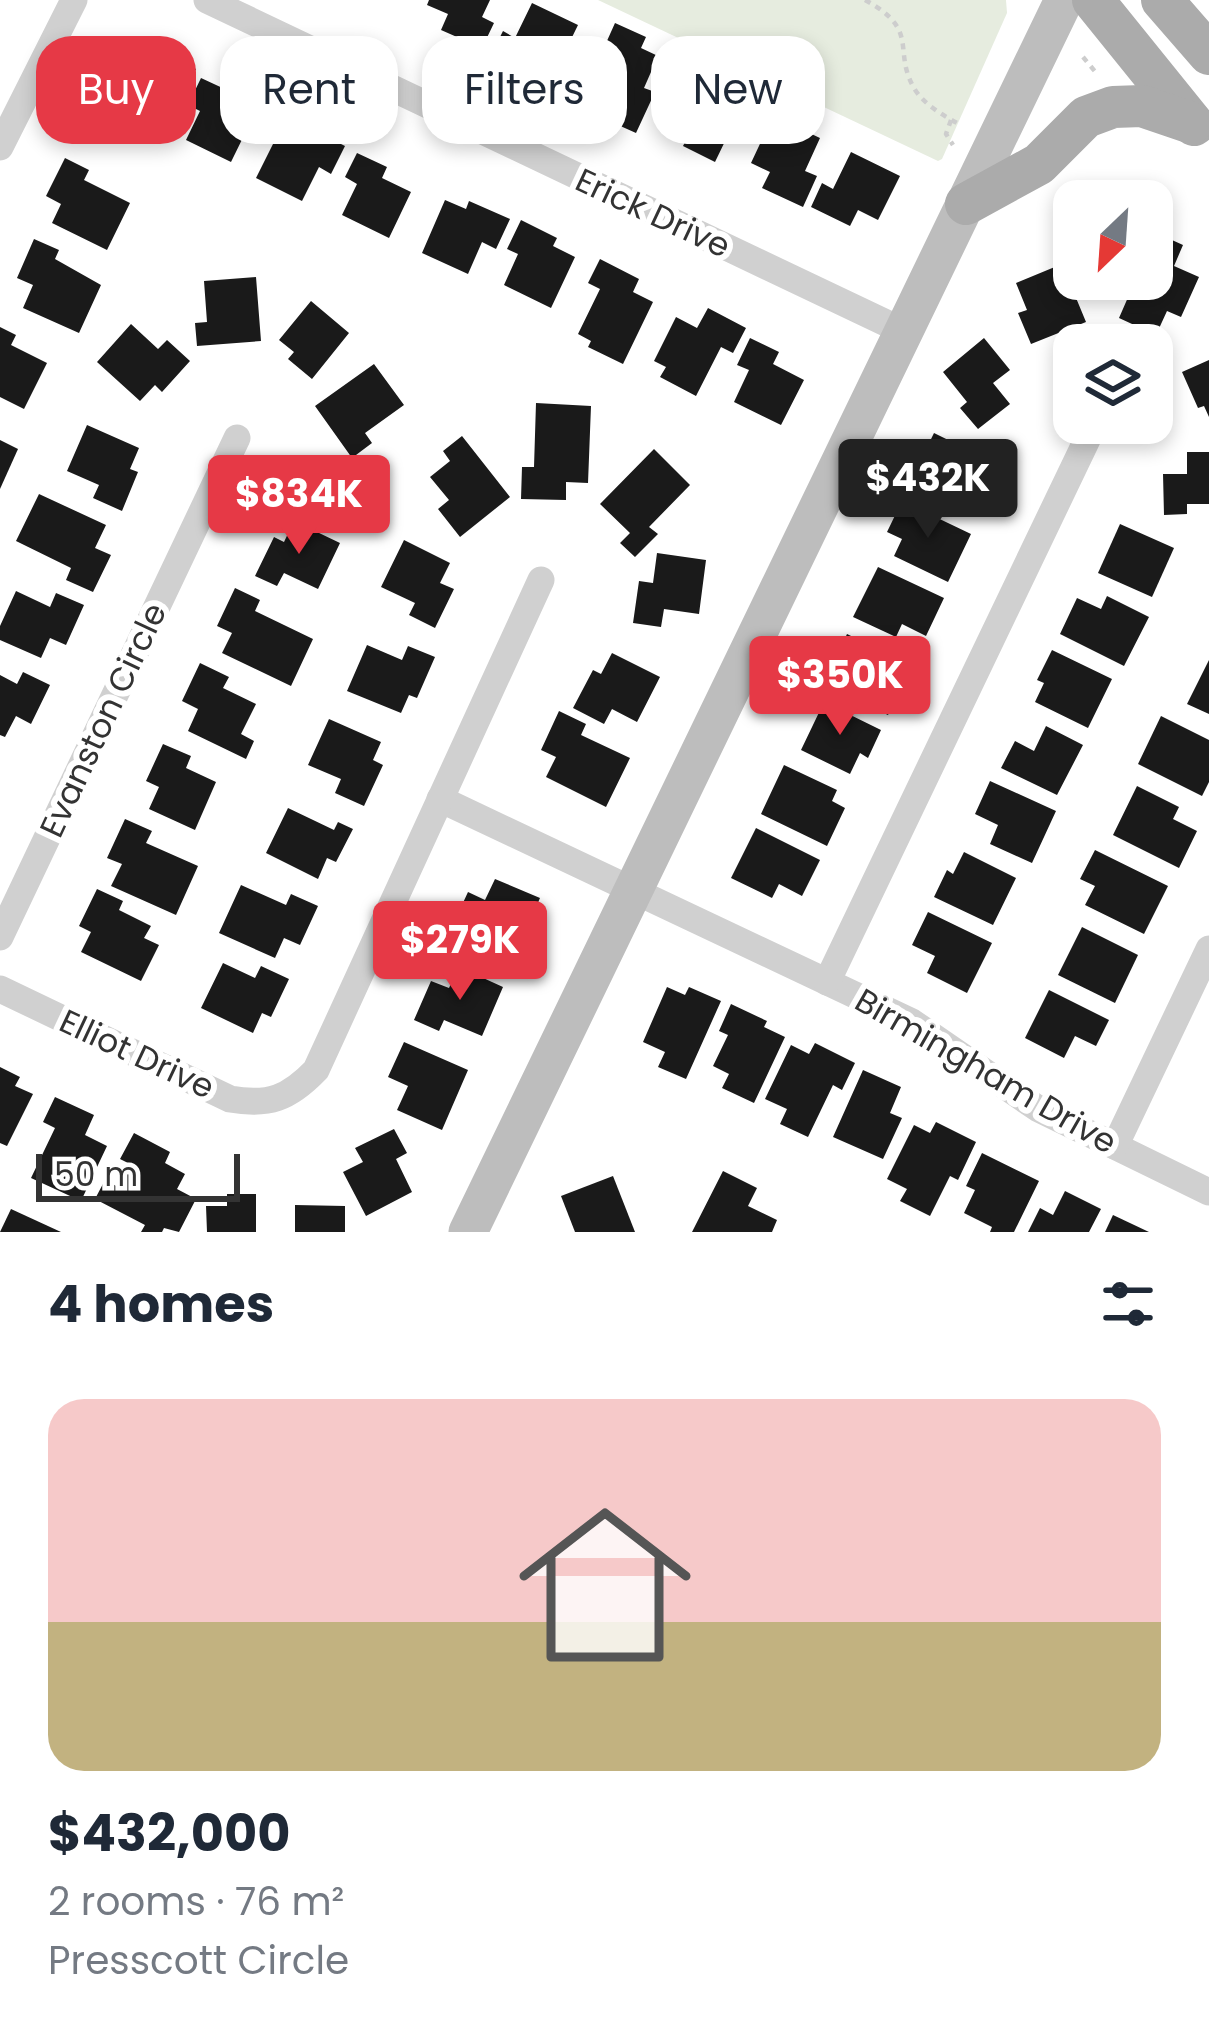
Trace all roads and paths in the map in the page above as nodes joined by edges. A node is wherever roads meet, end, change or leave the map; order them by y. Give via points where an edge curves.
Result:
1 (74, 0) edge
2 (207, 0) edge
3 (865, 0) edge
4 (1064, 0) edge
5 (1093, 0) edge
6 (1162, 0) edge
7 (1209, 54) edge
8 (1100, 59) dead end
9 (1094, 72) dead end
10 (951, 120) junction
11 (959, 124) dead end
12 (1201, 133) edge
13 (952, 145) dead end
14 (0, 148) edge
15 (967, 204) junction
16 (905, 332) junction
17 (238, 438) dead end
18 (1084, 444) edge
19 (541, 580) dead end
20 (440, 799) junction
21 (632, 889) junction
22 (0, 937) edge
23 (1209, 949) edge
24 (827, 982) junction
25 (0, 989) edge
26 (1115, 1146) junction
27 (1209, 1192) edge
28 (468, 1232) edge

1 - 14 street
2 - 16 street, Erick Drive
3 - 10 path via 896,24 913,88
4 - 15 main road
5 - 12 main road
6 - 7 main road
8 - 9 path
10 - 11 path
10 - 13 path
12 - 15 main road via 1142,106 1113,106 1086,117 1039,164
15 - 16 main road
16 - 21 main road
17 - 22 street, Evanston Circle
18 - 24 street
19 - 20 street
20 - 21 street, Birmingham Drive
20 - 25 street, Elliot Drive via 316,1070 277,1101 230,1099
21 - 24 street, Birmingham Drive
21 - 28 main road
23 - 26 street
24 - 26 street, Birmingham Drive via 913,1022 1036,1108
26 - 27 street, Birmingham Drive

